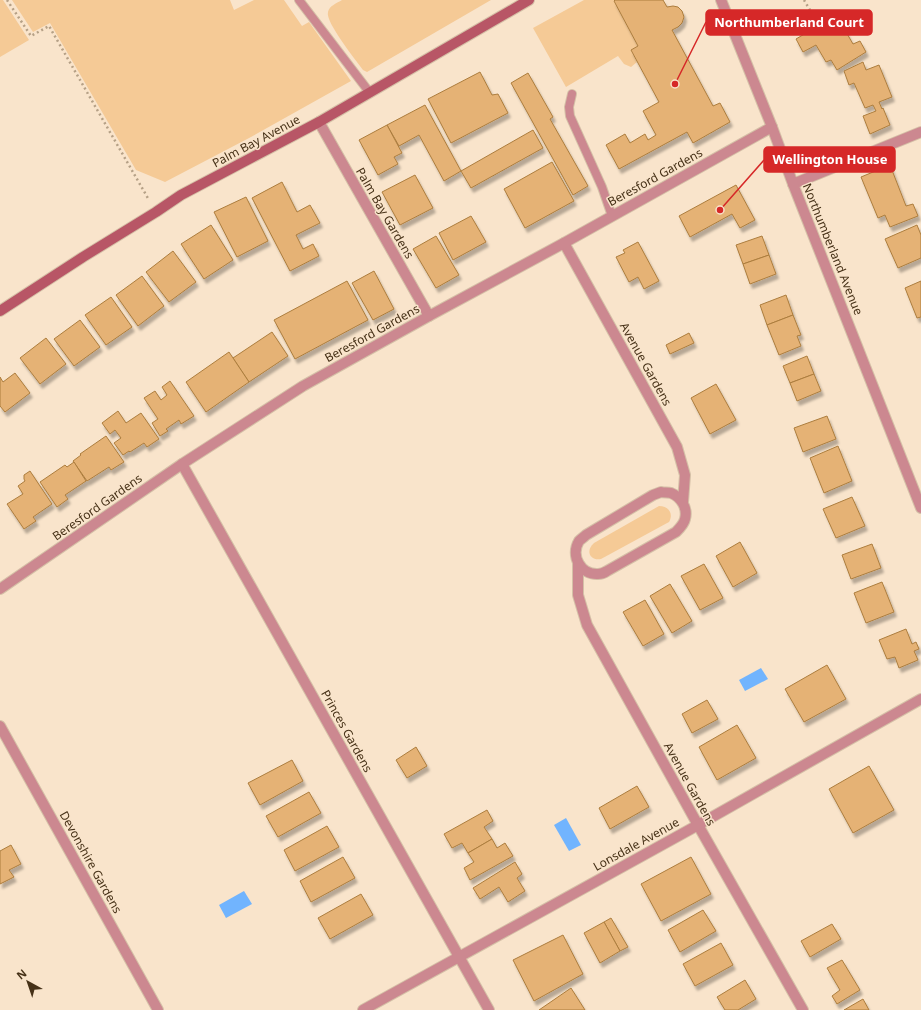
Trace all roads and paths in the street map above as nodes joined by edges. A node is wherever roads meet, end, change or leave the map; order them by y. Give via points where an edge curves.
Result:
1 (7, 0) edge
2 (299, 0) edge
3 (529, 0) edge
4 (721, 0) edge
5 (804, 0) edge
6 (810, 10) dead end
7 (370, 93) junction
8 (572, 94) dead end
9 (319, 122) junction
10 (772, 126) junction
11 (921, 132) edge
12 (793, 184) junction
13 (156, 212) junction
14 (612, 216) junction
15 (564, 243) junction
16 (0, 311) edge
17 (429, 316) junction
18 (182, 464) junction
19 (682, 502) junction
20 (921, 508) edge
21 (578, 564) junction
22 (0, 589) edge
23 (921, 699) edge
24 (0, 726) edge
25 (698, 825) junction
26 (459, 956) junction
27 (158, 1010) edge
28 (363, 1010) edge
29 (489, 1010) edge
30 (802, 1010) edge

1 - 13 path via 32,36 49,26
2 - 7 lane
3 - 7 main road, Palm Bay Avenue
4 - 10 street, Northumberland Avenue
5 - 6 path
7 - 9 main road, Palm Bay Avenue
8 - 14 lane via 570,116 602,187
9 - 13 main road, Palm Bay Avenue via 181,195
9 - 17 street, Palm Bay Gardens
10 - 12 street, Northumberland Avenue
10 - 14 street, Beresford Gardens
11 - 12 street
12 - 20 street, Northumberland Avenue
13 - 16 main road, Palm Bay Avenue
14 - 15 street, Beresford Gardens
15 - 17 street, Beresford Gardens
15 - 19 street, Avenue Gardens via 677,447 685,475
17 - 18 street, Beresford Gardens via 303,386
18 - 22 street, Beresford Gardens
18 - 26 street, Princes Gardens
19 - 21 street, Avenue Gardens via 677,496 669,493 653,495 580,540 576,548
19 - 21 street, Avenue Gardens via 686,510 685,519 676,532 607,572 591,573
21 - 25 street, Avenue Gardens via 578,595 587,624
23 - 25 street, Lonsdale Avenue
24 - 27 street, Devonshire Gardens
25 - 26 street, Lonsdale Avenue
25 - 30 street, Avenue Gardens
26 - 28 street, Lonsdale Avenue
26 - 29 street, Princes Gardens

